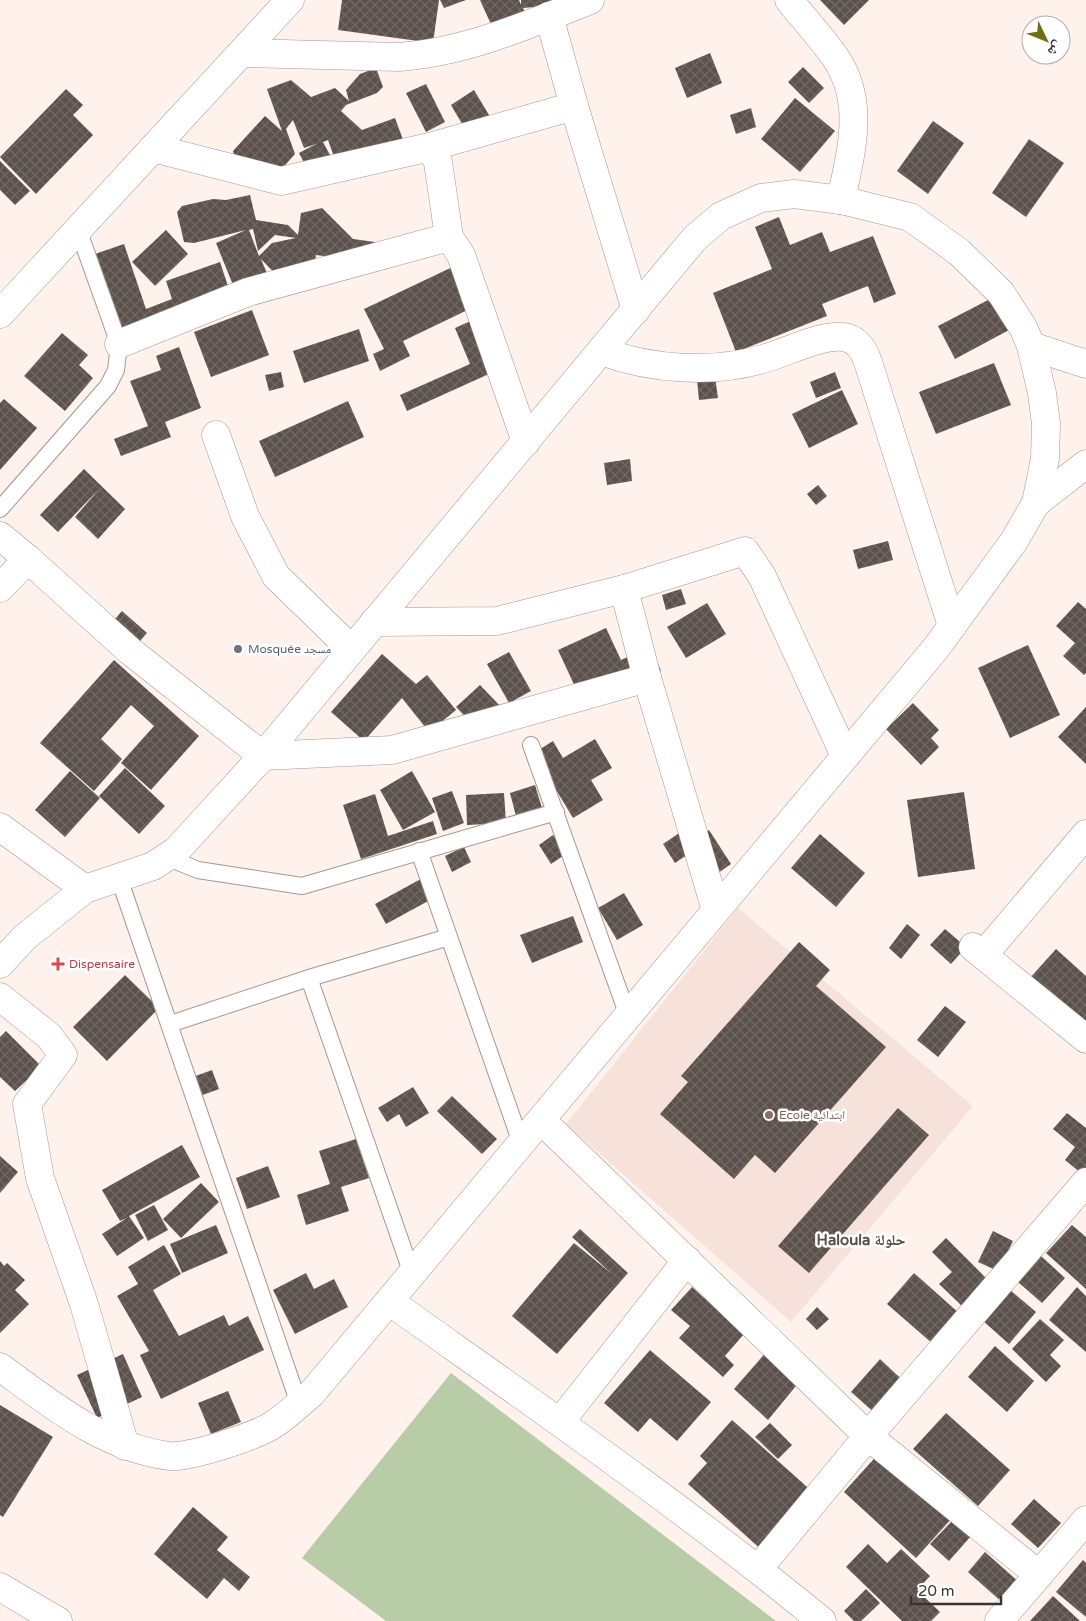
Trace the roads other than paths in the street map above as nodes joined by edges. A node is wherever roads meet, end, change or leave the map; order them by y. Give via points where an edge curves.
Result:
1 (290, 0) edge
2 (590, 0) edge
3 (790, 0) edge
4 (549, 16) junction
5 (241, 53) junction
6 (574, 106) junction
7 (430, 147) junction
8 (153, 148) junction
9 (841, 200) junction
10 (78, 229) junction
11 (449, 237) junction
12 (636, 310) junction
13 (0, 314) edge
14 (119, 344) junction
15 (1031, 346) junction
16 (601, 351) junction
17 (1086, 364) edge
18 (216, 435) dead end
19 (526, 442) junction
20 (1086, 464) edge
21 (1036, 503) junction
22 (0, 509) edge
23 (0, 536) edge
24 (28, 559) junction
25 (0, 588) edge
26 (624, 589) junction
27 (374, 622) junction
28 (952, 626) junction
29 (351, 649) junction
30 (647, 678) junction
31 (531, 745) dead end
32 (263, 756) junction
33 (845, 756) junction
34 (556, 812) junction
35 (0, 827) edge
36 (1086, 834) edge
37 (419, 851) junction
38 (166, 857) junction
39 (119, 878) junction
40 (85, 889) junction
41 (716, 910) junction
42 (449, 937) junction
43 (0, 964) edge
44 (309, 978) junction
45 (0, 997) edge
46 (628, 1016) junction
47 (170, 1024) junction
48 (1086, 1039) edge
49 (541, 1120) junction
50 (522, 1143) junction
51 (1086, 1182) edge
52 (687, 1260) junction
53 (412, 1274) junction
54 (389, 1301) junction
55 (0, 1367) edge
56 (299, 1404) junction
57 (560, 1422) junction
58 (868, 1436) junction
59 (125, 1446) junction
60 (1086, 1520) edge
61 (758, 1569) junction
62 (1039, 1575) junction
63 (0, 1587) edge
64 (58, 1621) edge
65 (822, 1621) edge
66 (1000, 1621) edge

1 - 5 street
2 - 4 street
3 - 9 street via 835,56 853,98 853,143
4 - 5 street via 468,46 423,55
4 - 6 street
5 - 8 street
6 - 7 street
6 - 12 street
7 - 8 street via 281,181
7 - 11 street via 438,162
8 - 10 street
9 - 12 street via 794,194 761,198 721,216 695,238
9 - 15 street via 910,217 959,252 1001,293
10 - 13 street
10 - 14 lane
11 - 14 street via 248,292
11 - 19 street via 461,255
12 - 16 street
14 - 22 lane via 116,370 108,386
15 - 17 street
15 - 21 street via 1046,424 1045,459
16 - 19 street
16 - 28 street via 648,364 712,367 749,363 834,336 852,340 865,353
18 - 29 street via 245,516 276,576
19 - 27 street
20 - 21 street
21 - 28 street via 1014,541
23 - 24 street
24 - 25 street
24 - 32 street via 130,650
26 - 27 street via 497,621
26 - 30 street
26 - 33 street via 744,551 762,576
27 - 29 street
28 - 33 street
29 - 32 street
30 - 32 street via 392,750
30 - 41 street
31 - 34 lane
32 - 38 street via 176,851
33 - 41 street
34 - 37 lane
34 - 46 lane
35 - 40 street
36 - 48 street via 982,946
37 - 38 lane via 302,886 198,870
37 - 42 lane
38 - 39 street via 153,866
39 - 40 street
39 - 47 lane
40 - 43 street via 25,936
41 - 46 street
42 - 44 lane
42 - 50 lane
44 - 47 lane
44 - 53 lane
45 - 59 street via 49,1036 63,1055 27,1104 40,1178 84,1304
46 - 49 street
47 - 56 lane
49 - 50 street
49 - 52 street
50 - 53 street
51 - 58 street
52 - 57 street
52 - 58 street
53 - 54 street
54 - 56 street via 312,1393
54 - 57 street
55 - 59 street via 71,1419
56 - 59 street via 273,1425 222,1445 172,1457
57 - 61 street
58 - 61 street
58 - 62 street
60 - 62 street
61 - 65 street
62 - 66 street
63 - 64 street

